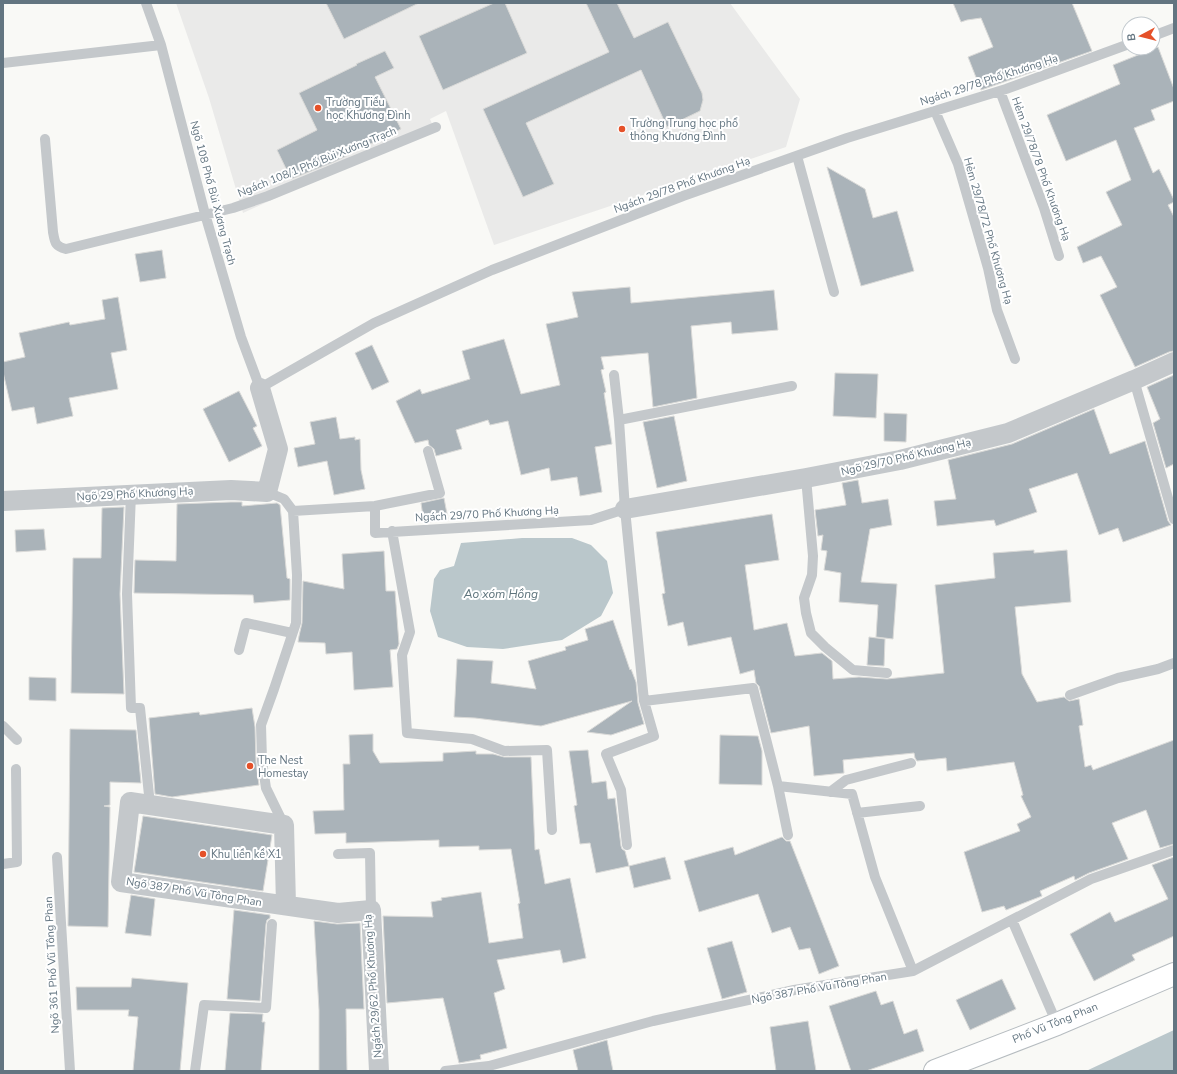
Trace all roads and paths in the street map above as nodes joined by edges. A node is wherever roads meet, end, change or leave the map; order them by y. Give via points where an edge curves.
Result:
1 (146, 3) edge
2 (1174, 28) edge
3 (1161, 33) edge
4 (161, 45) junction
5 (1121, 47) edge
6 (3, 63) edge
7 (1000, 91) junction
8 (935, 111) junction
9 (436, 127) dead end
10 (45, 139) dead end
11 (797, 156) junction
12 (206, 214) junction
13 (1059, 256) dead end
14 (834, 292) dead end
15 (1015, 359) dead end
16 (1174, 362) edge
17 (614, 375) dead end
18 (1134, 380) junction
19 (792, 386) dead end
20 (260, 388) junction
21 (619, 420) junction
22 (428, 451) dead end
23 (806, 478) junction
24 (267, 492) junction
25 (132, 494) junction
26 (3, 501) edge
27 (375, 506) junction
28 (625, 509) junction
29 (293, 511) junction
30 (1174, 520) edge
31 (392, 531) junction
32 (292, 633) junction
33 (240, 650) dead end
34 (1174, 663) edge
35 (887, 673) dead end
36 (1070, 695) dead end
37 (644, 701) junction
38 (3, 726) edge
39 (17, 740) dead end
40 (911, 763) dead end
41 (16, 769) dead end
42 (778, 786) junction
43 (830, 792) junction
44 (149, 795) dead end
45 (920, 806) dead end
46 (857, 813) junction
47 (284, 825) junction
48 (552, 830) dead end
49 (788, 834) dead end
50 (627, 845) dead end
51 (1174, 850) edge
52 (338, 854) dead end
53 (57, 857) dead end
54 (3, 864) edge
55 (286, 905) junction
56 (371, 910) junction
57 (1012, 920) junction
58 (272, 924) dead end
59 (912, 971) junction
60 (1174, 974) edge
61 (1058, 1024) junction
62 (70, 1071) edge
63 (195, 1071) edge
64 (378, 1071) edge
65 (445, 1071) edge
66 (935, 1071) edge

1 - 4 lane, Ngõ 108 Phố Bùi Xương Trạch
2 - 3 lane
4 - 6 lane
4 - 12 lane, Ngõ 108 Phố Bùi Xương Trạch
5 - 7 lane, Ngách 29/78 Phố Khương Hạ
7 - 8 lane, Ngách 29/78 Phố Khương Hạ
7 - 13 lane, Hẻm 29/78/78 Phố Khương Hạ via 1044,208
8 - 11 lane, Ngách 29/78 Phố Khương Hạ
8 - 15 lane, Hẻm 29/78/72 Phố Khương Hạ via 958,164 988,268 997,310
9 - 12 lane, Ngách 108/1 Phố Bùi Xương Trạch via 268,196
10 - 12 lane, Ngách 108/1 Phố Bùi Xương Trạch via 53,232 55,242 60,247 66,249
11 - 14 lane
11 - 20 lane, Ngách 29/78 Phố Khương Hạ via 683,196 492,270 374,323
12 - 20 lane, Ngõ 108 Phố Bùi Xương Trạch via 241,337
16 - 18 street, Ngõ 29/70 Phố Khương Hạ
17 - 21 lane
18 - 23 street, Ngõ 29/70 Phố Khương Hạ via 1008,433 900,460
18 - 30 lane
19 - 21 lane
20 - 24 street via 278,449
21 - 28 lane
22 - 27 lane via 440,493
23 - 28 street, Ngõ 29/70 Phố Khương Hạ
23 - 35 lane via 813,556 812,575 804,598 811,633 825,648 853,670
24 - 25 street, Ngõ 29 Phố Khương Hạ via 231,490
24 - 29 lane, Ngõ 29 Phố Khương Hạ via 284,499
25 - 26 street, Ngõ 29 Phố Khương Hạ
25 - 44 lane via 127,594 131,708 140,708
27 - 29 lane
27 - 31 lane, Ngách 29/70 Phố Khương Hạ via 375,533
28 - 31 lane, Ngách 29/70 Phố Khương Hạ via 591,520
28 - 37 lane
29 - 32 lane via 297,575 296,623
31 - 48 lane via 410,632 402,655 407,733 472,739 504,751 547,750
32 - 33 lane via 246,623
32 - 47 lane via 261,725 266,788
34 - 36 lane via 1118,678
37 - 42 lane via 753,688
37 - 50 lane via 654,736 606,754 620,790
38 - 39 lane
40 - 43 lane via 846,780
41 - 54 lane via 17,862
42 - 43 lane
42 - 49 lane
43 - 46 lane via 852,794
45 - 46 lane
46 - 59 lane via 875,877
47 - 55 street
47 - 55 street, Ngõ 387 Phố Vũ Tông Phan via 130,802 121,882
51 - 57 lane, Ngõ 387 Phố Vũ Tông Phan via 1091,879
52 - 56 lane via 370,853
53 - 62 lane, Ngõ 361 Phố Vũ Tông Phan
55 - 56 street, Ngách 29/62 Phố Khương Hạ via 338,913
56 - 64 street, Ngách 29/62 Phố Khương Hạ
57 - 59 lane, Ngõ 387 Phố Vũ Tông Phan
57 - 61 lane
58 - 63 lane via 266,1008 204,1005
59 - 65 lane, Ngõ 387 Phố Vũ Tông Phan via 794,990 653,1021 489,1066
60 - 61 main road, Phố Vũ Tông Phan
61 - 66 main road, Phố Vũ Tông Phan

